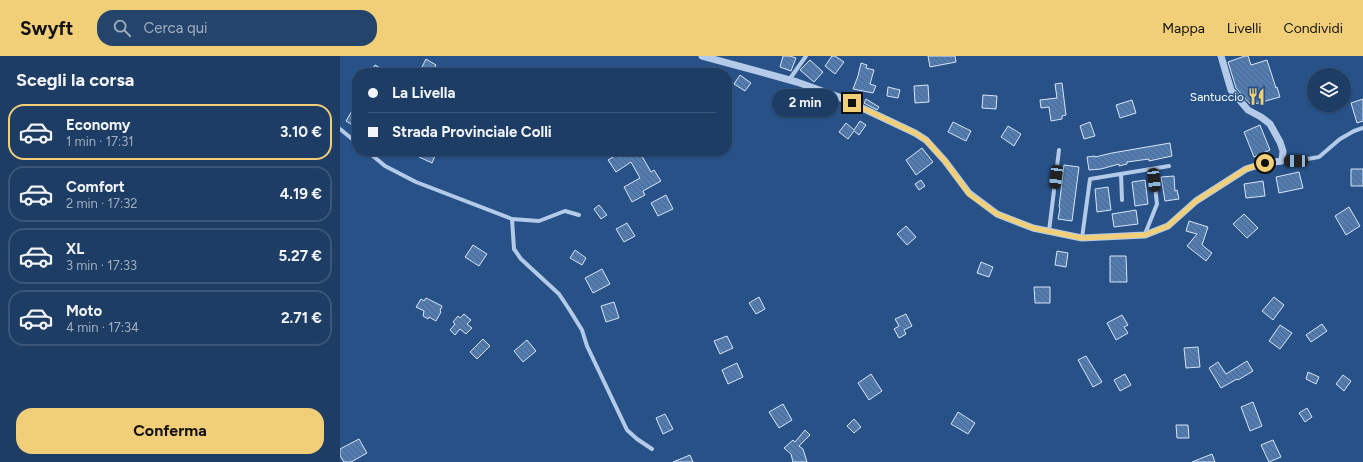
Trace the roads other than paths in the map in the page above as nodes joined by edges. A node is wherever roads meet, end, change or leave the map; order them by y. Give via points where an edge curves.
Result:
1 (702, 56) edge
2 (806, 56) edge
3 (1221, 56) edge
4 (788, 80) junction
5 (1363, 128) edge
6 (340, 129) edge
7 (352, 139) edge
8 (1059, 150) dead end
9 (373, 156) edge
10 (1282, 161) junction
11 (1169, 166) dead end
12 (1153, 169) junction
13 (1121, 174) junction
14 (1122, 200) dead end
15 (579, 215) dead end
16 (512, 219) junction
17 (1049, 231) junction
18 (1145, 235) junction
19 (1082, 238) junction
20 (652, 449) dead end

1 - 4 street
2 - 4 street
3 - 10 street via 1231,90 1248,110 1270,124 1283,151
4 - 17 street via 839,97 915,133 926,140 940,155 969,194 997,214 1033,228
5 - 10 street via 1340,139 1318,157
6 - 7 street
8 - 17 street
9 - 16 street via 385,166 416,182
10 - 18 street via 1246,169 1196,201 1168,226
11 - 12 street
12 - 13 street
12 - 18 street via 1157,204
13 - 14 street
13 - 19 street via 1090,179
15 - 16 street via 565,211 539,221
16 - 20 street via 514,249 566,304 582,330 627,430
17 - 19 street
18 - 19 street

